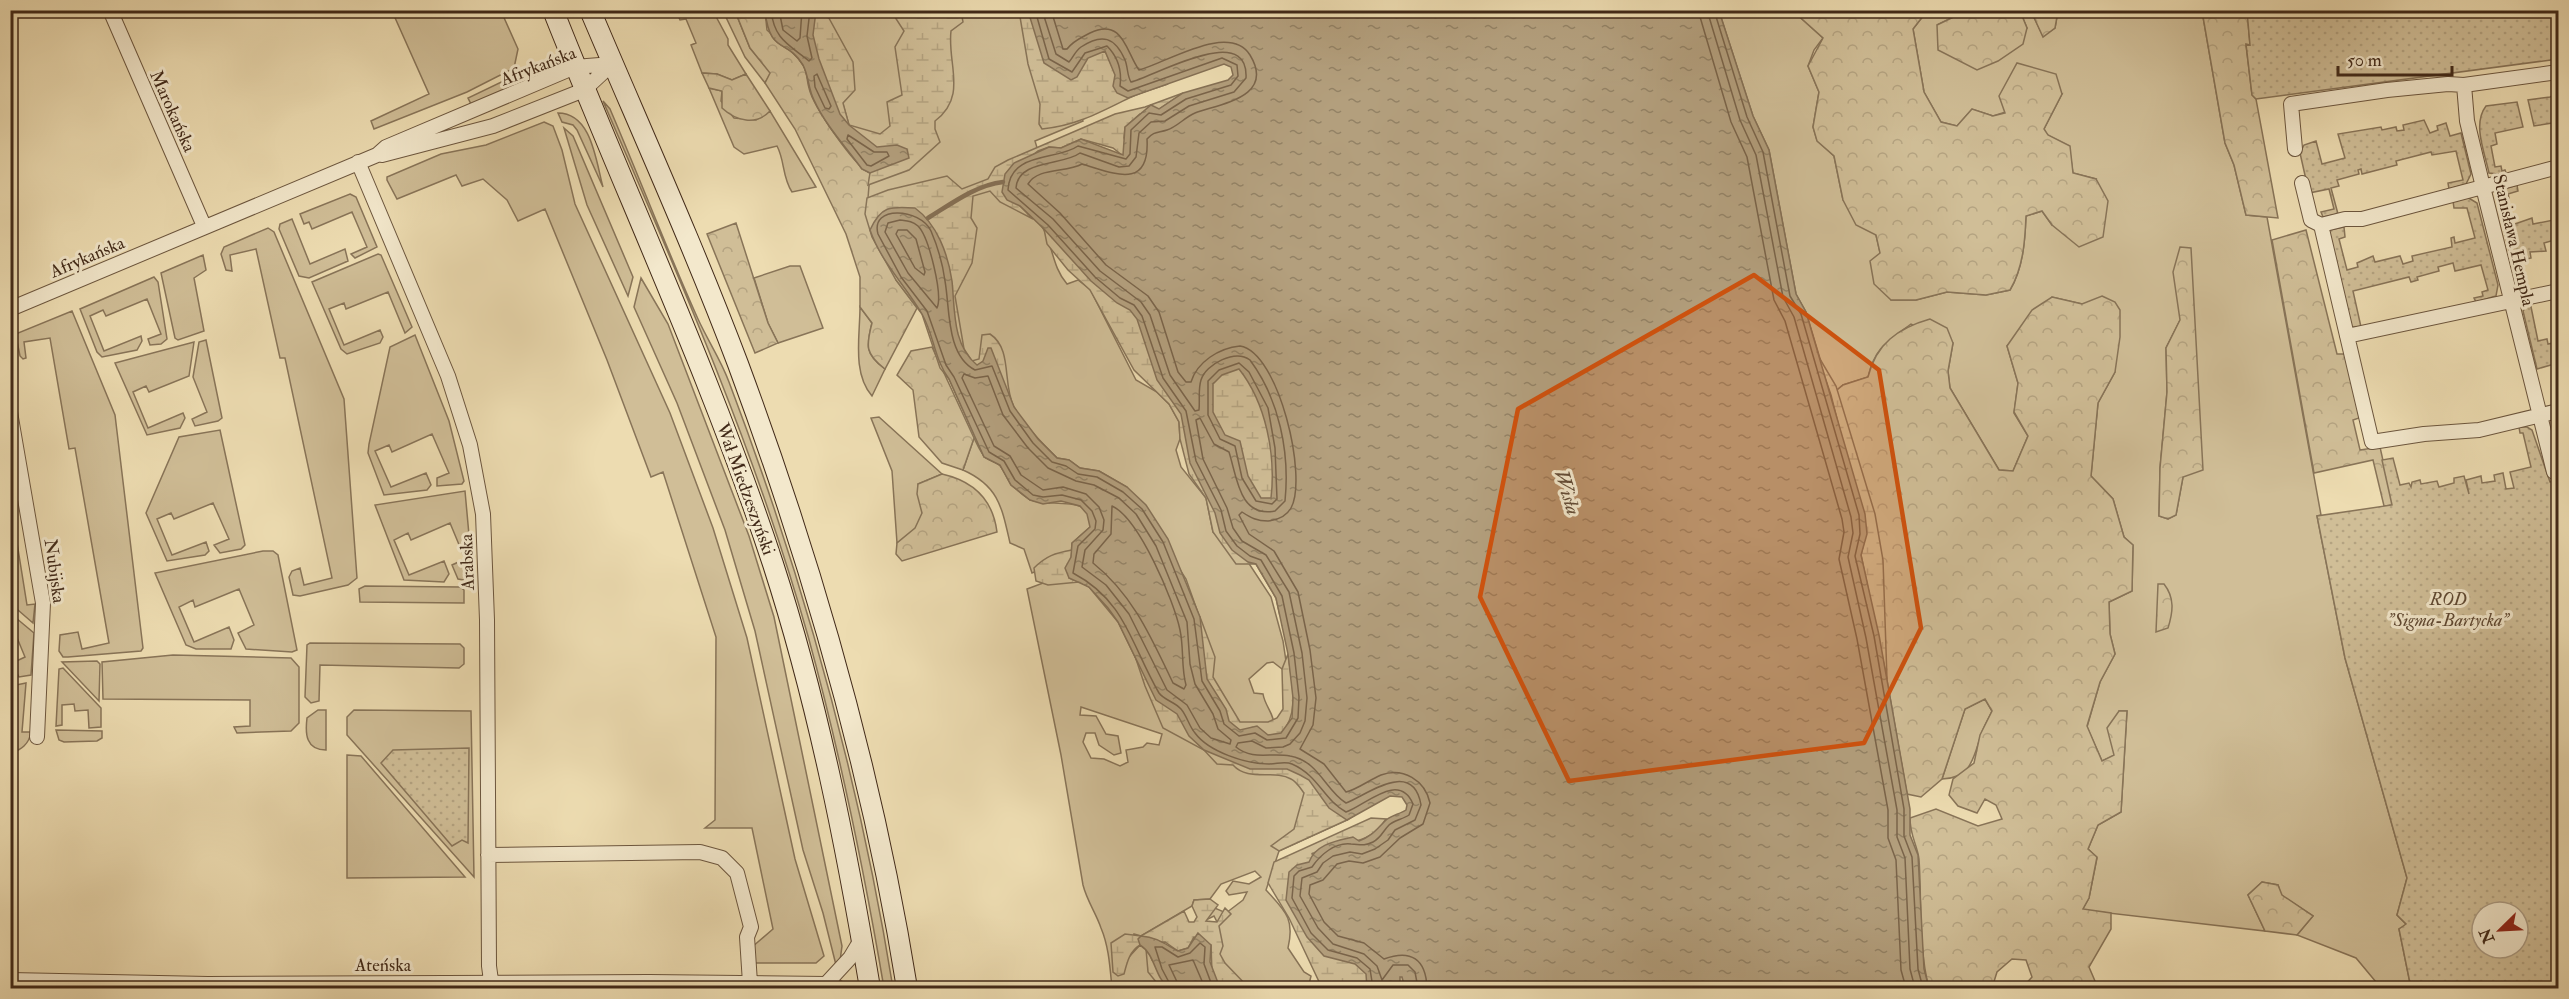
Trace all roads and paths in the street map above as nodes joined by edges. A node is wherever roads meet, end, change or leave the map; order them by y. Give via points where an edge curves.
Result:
1 (110, 10) edge
2 (553, 10) edge
3 (590, 10) edge
4 (612, 64) junction
5 (575, 67) junction
6 (2559, 72) edge
7 (2464, 85) junction
8 (584, 90) junction
9 (2295, 149) dead end
10 (377, 155) junction
11 (358, 162) junction
12 (2559, 167) edge
13 (2302, 183) dead end
14 (2482, 187) junction
15 (2321, 225) junction
16 (204, 226) junction
17 (2559, 291) edge
18 (2510, 303) junction
19 (10, 309) edge
20 (2347, 336) junction
21 (2559, 411) edge
22 (10, 412) edge
23 (2538, 416) junction
24 (2554, 471) dead end
25 (37, 736) dead end
26 (488, 855) junction
27 (861, 938) junction
28 (17, 983) edge
29 (750, 983) junction
30 (271, 985) edge
31 (491, 986) edge
32 (708, 986) edge
33 (833, 986) edge
34 (870, 988) edge
35 (907, 988) edge

1 - 16 street, Marokańska
2 - 5 main road, Wał Miedzeszyński
3 - 4 main road, Wał Miedzeszyński
4 - 5 street, Afrykańska
4 - 8 street, Afrykańska
4 - 35 main road, Wał Miedzeszyński via 737,362 794,526 873,815
5 - 8 main road, Wał Miedzeszyński
5 - 10 street, Afrykańska via 386,147
6 - 7 street
7 - 9 street via 2387,90 2291,104
7 - 14 street, Stanisława Hempla via 2467,122
8 - 10 street, Afrykańska via 493,126
8 - 27 main road, Wał Miedzeszyński via 706,382 773,567 829,773
10 - 11 street, Afrykańska
11 - 16 street, Afrykańska
11 - 26 street, Arabska via 448,376 470,444 483,514 488,620
12 - 14 street
13 - 15 street via 2311,220
14 - 15 street via 2362,219
14 - 18 street, Stanisława Hempla
15 - 20 street
16 - 19 street, Afrykańska
17 - 18 street
18 - 20 street
18 - 23 street, Stanisława Hempla
20 - 23 street via 2372,442 2479,430
21 - 23 street
22 - 25 street, Nubijska via 43,603
23 - 24 street, Stanisława Hempla
26 - 29 street via 700,852 722,858 737,873 751,927 747,937
26 - 31 street, Arabska
27 - 33 street, Ateńska
27 - 34 main road, Wał Miedzeszyński
28 - 30 street, Ateńska
29 - 32 street, Ateńska
29 - 33 street, Ateńska
30 - 31 street, Ateńska
31 - 32 street, Ateńska

